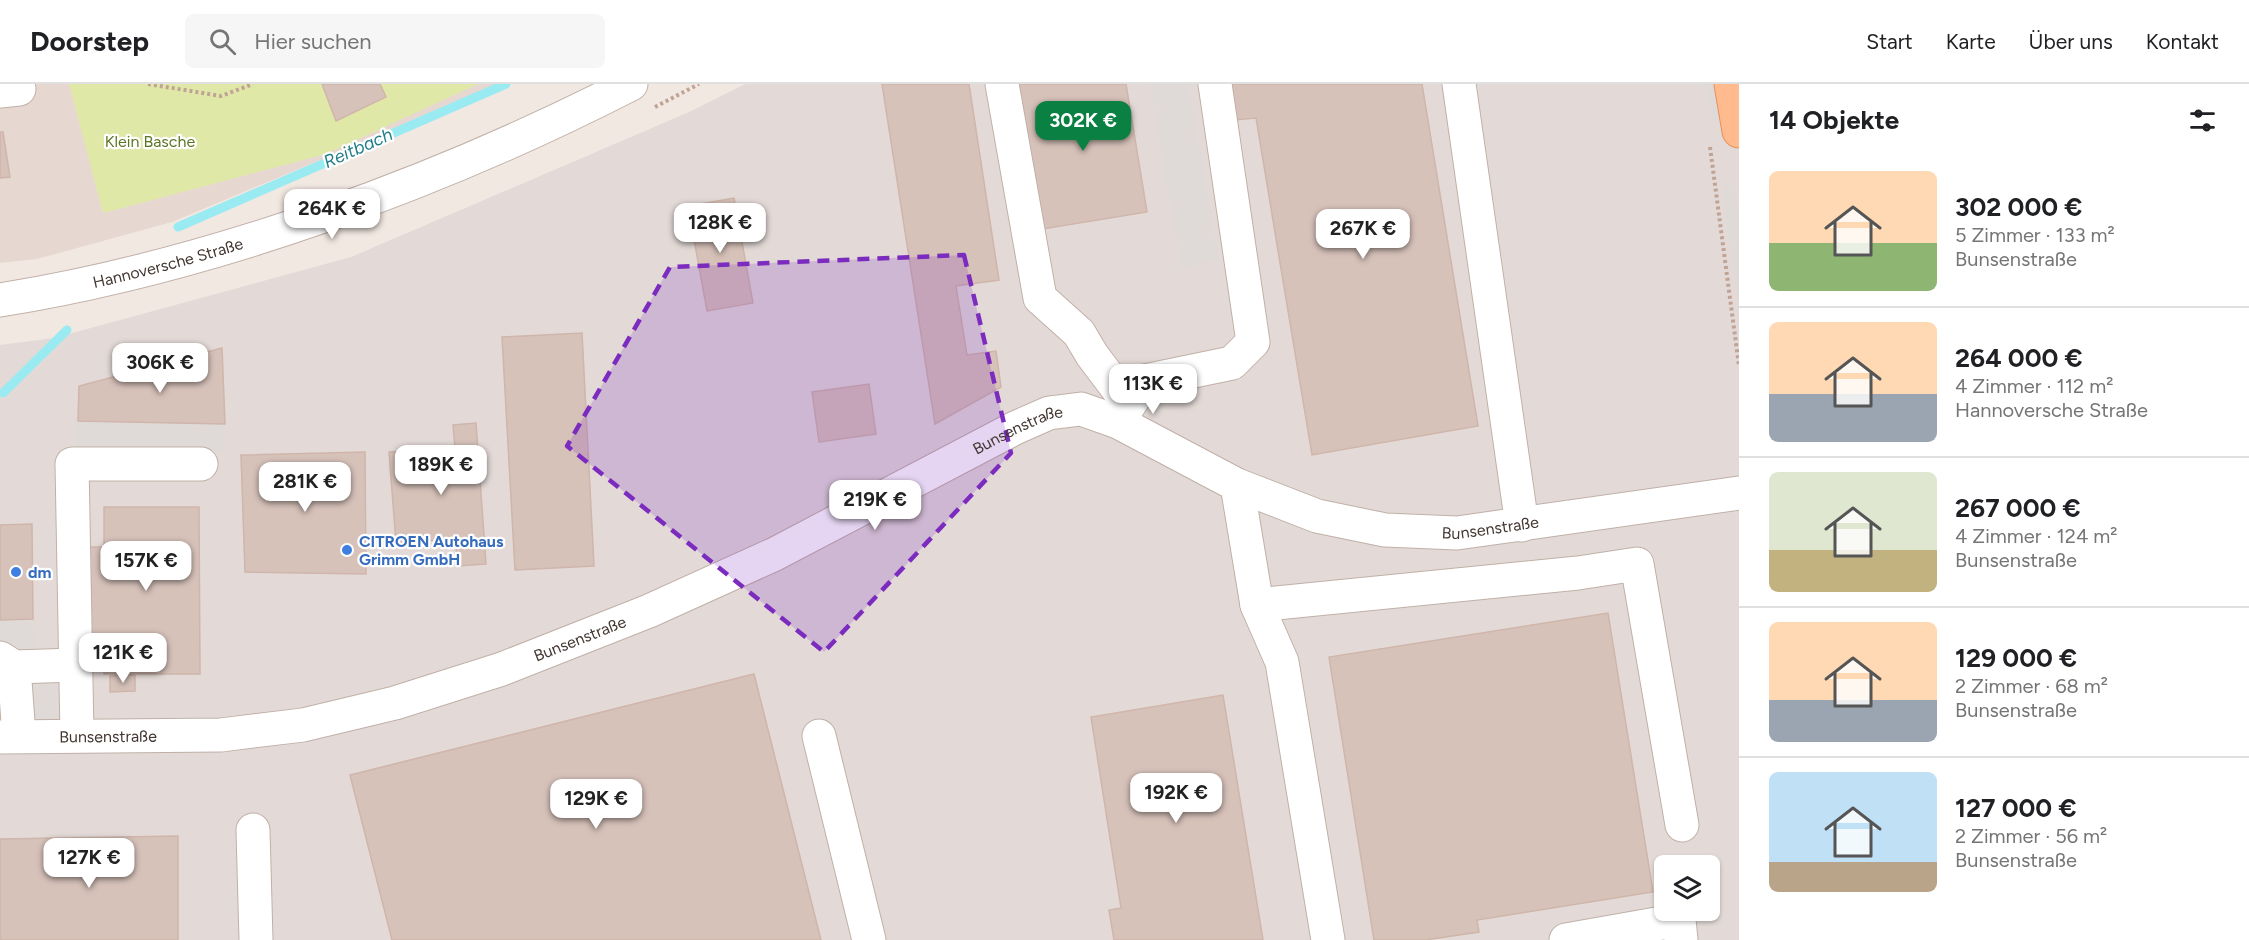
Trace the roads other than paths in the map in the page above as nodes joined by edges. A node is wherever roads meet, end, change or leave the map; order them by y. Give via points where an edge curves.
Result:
1 (1002, 84) edge
2 (1215, 84) edge
3 (1459, 84) edge
4 (1731, 84) edge
5 (609, 89) edge
6 (1724, 134) edge
7 (0, 300) edge
8 (1131, 402) junction
9 (201, 464) dead end
10 (1237, 485) junction
11 (1739, 493) edge
12 (1522, 525) junction
13 (1257, 605) junction
14 (7, 662) edge
15 (76, 665) junction
16 (77, 735) junction
17 (819, 736) dead end
18 (9, 737) edge
19 (1682, 825) dead end
20 (253, 831) dead end
21 (256, 940) edge
22 (869, 940) edge
23 (1328, 940) edge
24 (1566, 940) edge
25 (1681, 940) edge

1 - 8 street via 1040,298 1079,333
2 - 8 street via 1253,342 1232,363
3 - 12 street
4 - 6 main road
5 - 7 street, Hannoversche Straße via 478,156 324,215 179,260
8 - 10 street, Bunsenstraße
8 - 16 street, Bunsenstraße via 1049,413 775,554 660,606 502,669 395,703 303,725 221,735
9 - 15 street via 72,464
10 - 12 street, Bunsenstraße via 1317,516 1385,530 1457,533
10 - 13 street
11 - 12 street, Bunsenstraße
13 - 19 street via 1637,564
13 - 23 street via 1282,662
14 - 15 street
14 - 18 street
15 - 16 street
16 - 18 street, Bunsenstraße
17 - 22 street
20 - 21 street
24 - 25 street via 1679,920

